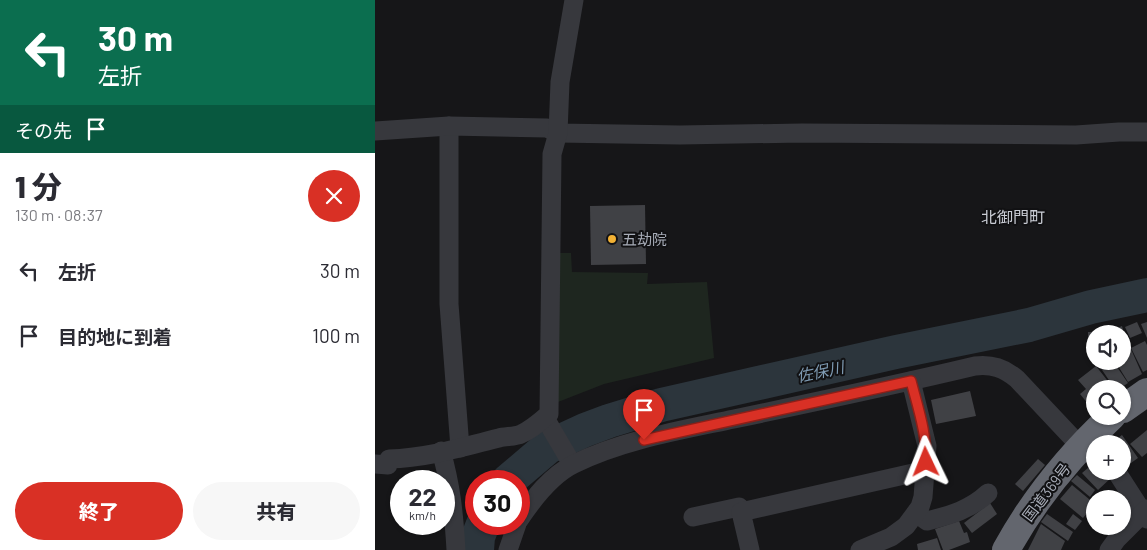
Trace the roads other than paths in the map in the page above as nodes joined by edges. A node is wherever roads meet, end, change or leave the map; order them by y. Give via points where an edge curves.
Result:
1 (574, 0) edge
2 (449, 126) junction
3 (375, 131) edge
4 (1147, 132) edge
5 (558, 133) junction
6 (911, 381) junction
7 (1147, 392) edge
8 (1131, 403) edge
9 (546, 420) junction
10 (1105, 425) edge
11 (1096, 435) edge
12 (1086, 440) edge
13 (1086, 446) edge
14 (460, 448) junction
15 (441, 451) junction
16 (571, 461) junction
17 (375, 464) edge
18 (925, 472) junction
19 (1122, 480) edge
20 (988, 493) dead end
21 (530, 506) edge
22 (741, 512) junction
23 (916, 513) junction
24 (1146, 513) edge
25 (693, 517) dead end
26 (513, 535) edge
27 (456, 550) edge
28 (508, 550) edge
29 (750, 550) edge
30 (860, 550) edge
31 (1006, 550) edge
32 (1109, 550) edge

1 - 5 street via 560,82
2 - 3 street
2 - 5 street via 547,128
2 - 14 street via 449,304
4 - 5 street via 1076,135
5 - 9 street via 552,154 549,414
6 - 12 street via 975,366 999,367
6 - 16 street via 677,432
6 - 18 street via 927,446
7 - 8 highway
9 - 14 street via 520,435
9 - 16 street
10 - 11 highway, 国道369号
13 - 31 highway, 国道369号 via 1033,507
14 - 15 street
15 - 17 street via 407,459 389,459 388,465
15 - 27 street via 451,490
16 - 21 street
18 - 22 street
18 - 23 street via 923,497
19 - 24 street
20 - 23 street via 965,510 942,517 927,521
22 - 25 street via 739,507
22 - 29 street
23 - 30 street via 906,526 891,536
24 - 32 street
26 - 28 street

